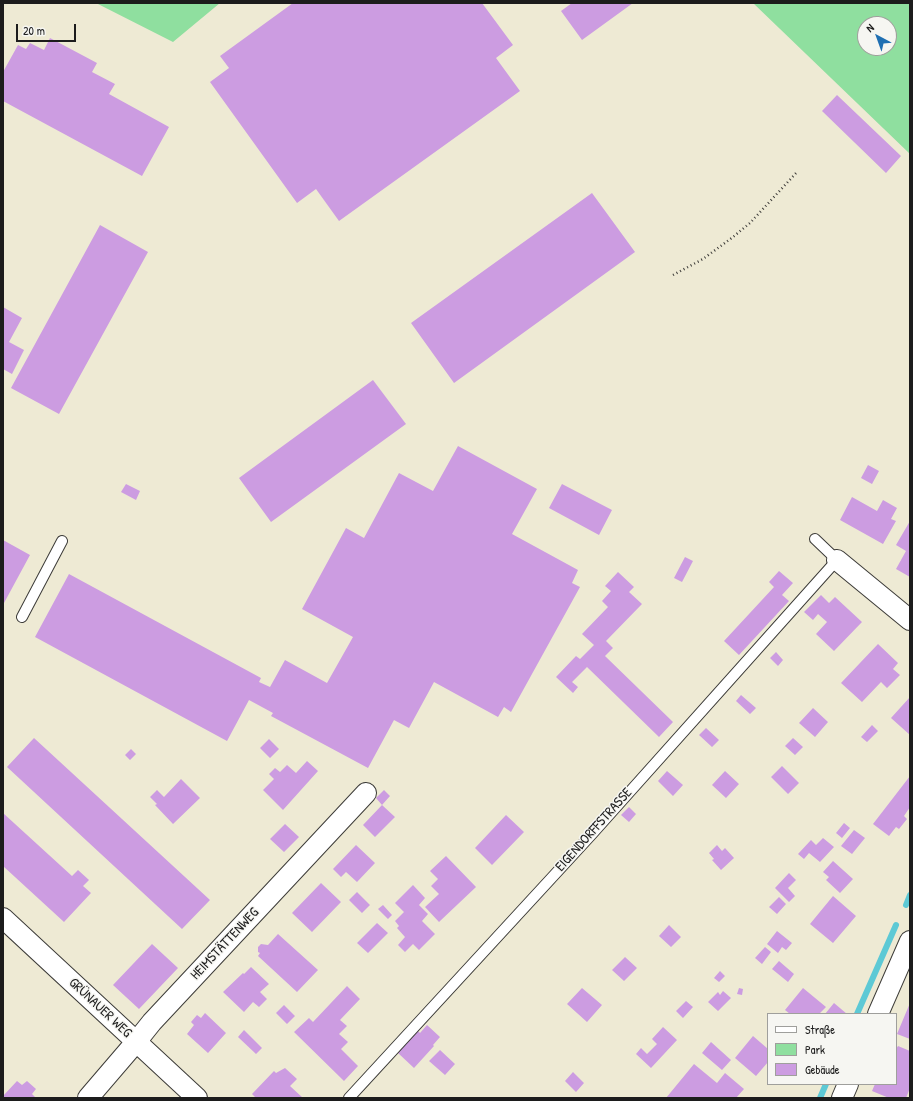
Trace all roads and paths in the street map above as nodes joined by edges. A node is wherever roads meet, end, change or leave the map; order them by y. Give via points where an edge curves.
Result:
1 (798, 171) dead end
2 (673, 275) dead end
3 (815, 539) dead end
4 (62, 541) dead end
5 (837, 560) junction
6 (22, 617) dead end
7 (910, 620) edge
8 (366, 793) dead end
9 (3, 918) edge
10 (910, 941) edge
11 (878, 1013) edge
12 (136, 1042) junction
13 (848, 1085) edge
14 (88, 1098) edge
15 (197, 1098) edge
16 (349, 1098) edge
17 (842, 1098) edge

1 - 2 path via 750,223 703,259
3 - 5 lane
4 - 6 lane
5 - 7 street
5 - 16 lane, EIGENDORFFSTRASSE via 592,834
8 - 12 street, HEIMSTÄTTENWEG
9 - 12 street, GRÜNAUER WEG
10 - 11 street
12 - 14 street, HEIMSTÄTTENWEG
12 - 15 street, GRÜNAUER WEG
13 - 17 street

